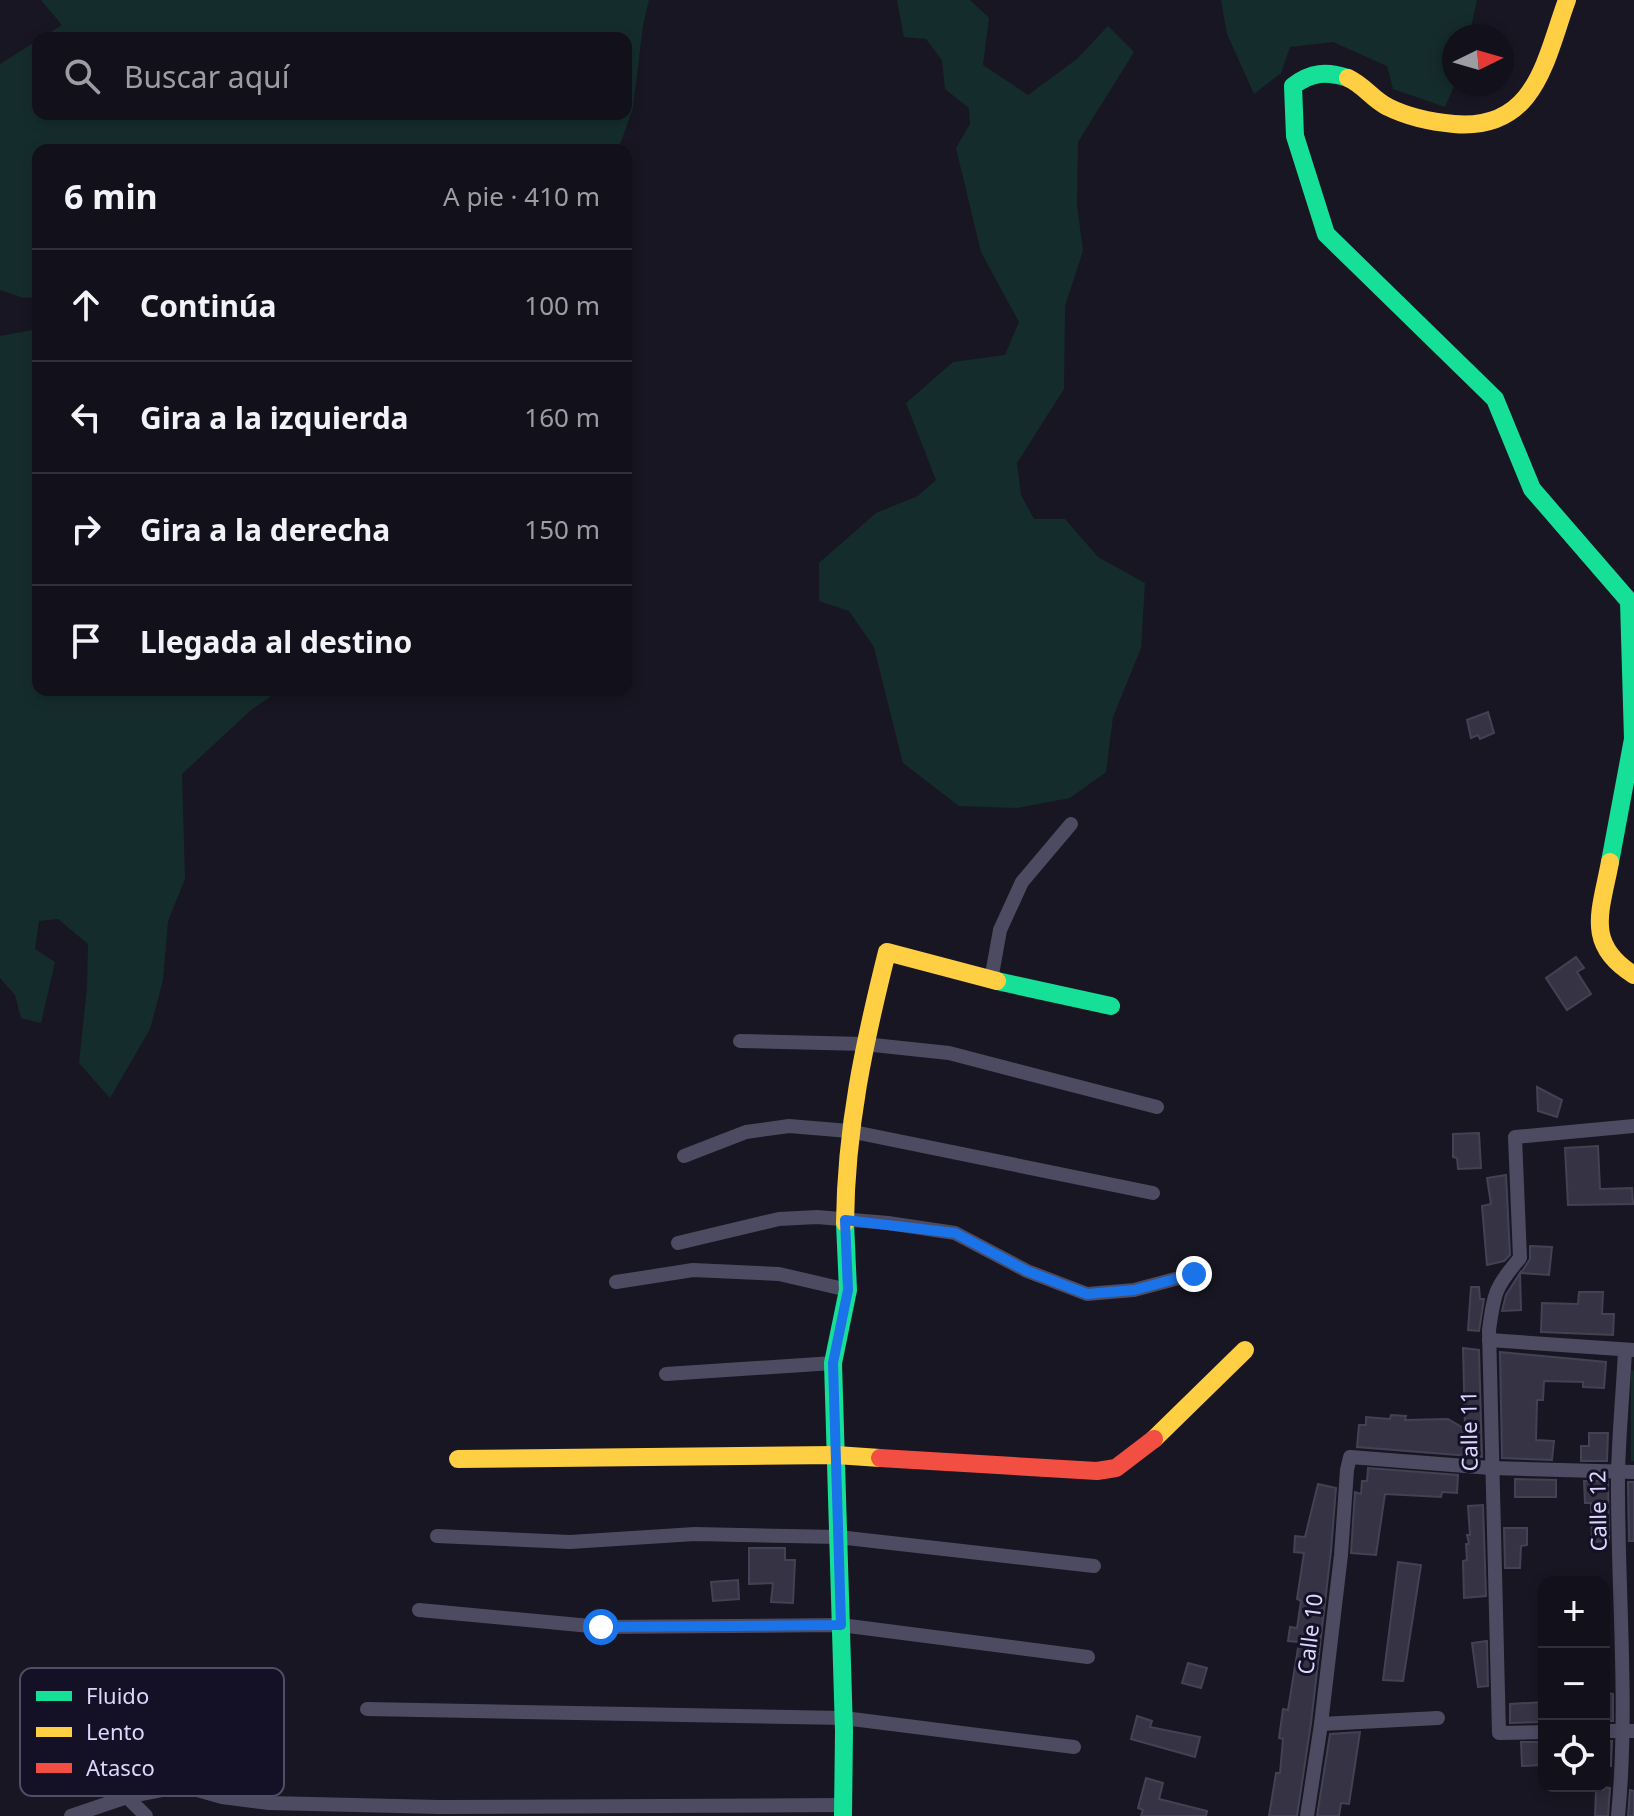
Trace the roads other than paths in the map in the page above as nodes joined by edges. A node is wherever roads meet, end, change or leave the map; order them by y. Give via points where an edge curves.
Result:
1 (1567, 0) edge
2 (1071, 824) dead end
3 (1634, 975) edge
4 (991, 980) junction
5 (1111, 1006) dead end
6 (740, 1041) dead end
7 (864, 1044) junction
8 (1157, 1107) dead end
9 (1634, 1126) edge
10 (849, 1131) junction
11 (684, 1156) dead end
12 (1153, 1193) dead end
13 (845, 1220) junction
14 (678, 1243) dead end
15 (1194, 1274) dead end
16 (616, 1282) dead end
17 (848, 1290) junction
18 (1489, 1340) junction
19 (1245, 1350) dead end
20 (1630, 1350) edge
21 (833, 1363) junction
22 (666, 1374) dead end
23 (836, 1455) junction
24 (458, 1459) dead end
25 (1491, 1468) junction
26 (1626, 1472) edge
27 (437, 1536) dead end
28 (838, 1537) junction
29 (1094, 1566) dead end
30 (419, 1610) dead end
31 (841, 1625) junction
32 (1088, 1657) dead end
33 (367, 1709) dead end
34 (844, 1718) junction
35 (1438, 1718) dead end
36 (1321, 1724) junction
37 (1628, 1731) edge
38 (1538, 1732) edge
39 (1074, 1747) dead end
40 (132, 1796) edge
41 (218, 1796) edge
42 (127, 1797) junction
43 (718, 1810) edge
44 (843, 1810) edge
45 (439, 1812) edge
46 (71, 1816) edge
47 (146, 1816) edge
48 (1307, 1816) edge
49 (1618, 1816) edge

1 - 3 street via 1535,84 1522,105 1497,119 1468,125 1432,121 1386,107 1353,79 1310,74 1293,86 1295,136 1326,234 1495,399 1532,489 1629,601 1633,739 1600,919 1601,944 1612,961
2 - 4 street via 1022,882 1000,930
4 - 5 street
4 - 7 street via 887,952
6 - 7 street
7 - 8 street via 949,1053
7 - 10 street
9 - 18 street, Calle 11 via 1515,1137 1520,1258 1494,1295
10 - 11 street via 789,1126 746,1132
10 - 12 street
10 - 13 street
13 - 14 street via 779,1219
13 - 15 street via 955,1233 1027,1271 1087,1294 1134,1290
13 - 17 street
16 - 17 street via 693,1270 779,1274
17 - 21 street
18 - 20 street
18 - 25 street, Calle 11
19 - 23 street via 1166,1430 1116,1468
20 - 26 street, Calle 12
21 - 22 street
21 - 23 street
23 - 24 street
23 - 28 street
25 - 26 street
25 - 36 street, Calle 10 via 1350,1457
25 - 38 street, Calle 11 via 1499,1733
26 - 37 street, Calle 12
27 - 28 street via 570,1542 695,1534
28 - 29 street
28 - 31 street
30 - 31 street via 601,1627
31 - 32 street
31 - 34 street
33 - 34 street
34 - 39 street
34 - 44 street
35 - 36 street
36 - 48 street, Calle 10
37 - 49 street, Calle 12
40 - 42 street
41 - 45 street
42 - 46 street
42 - 47 street
43 - 44 street
43 - 45 street

